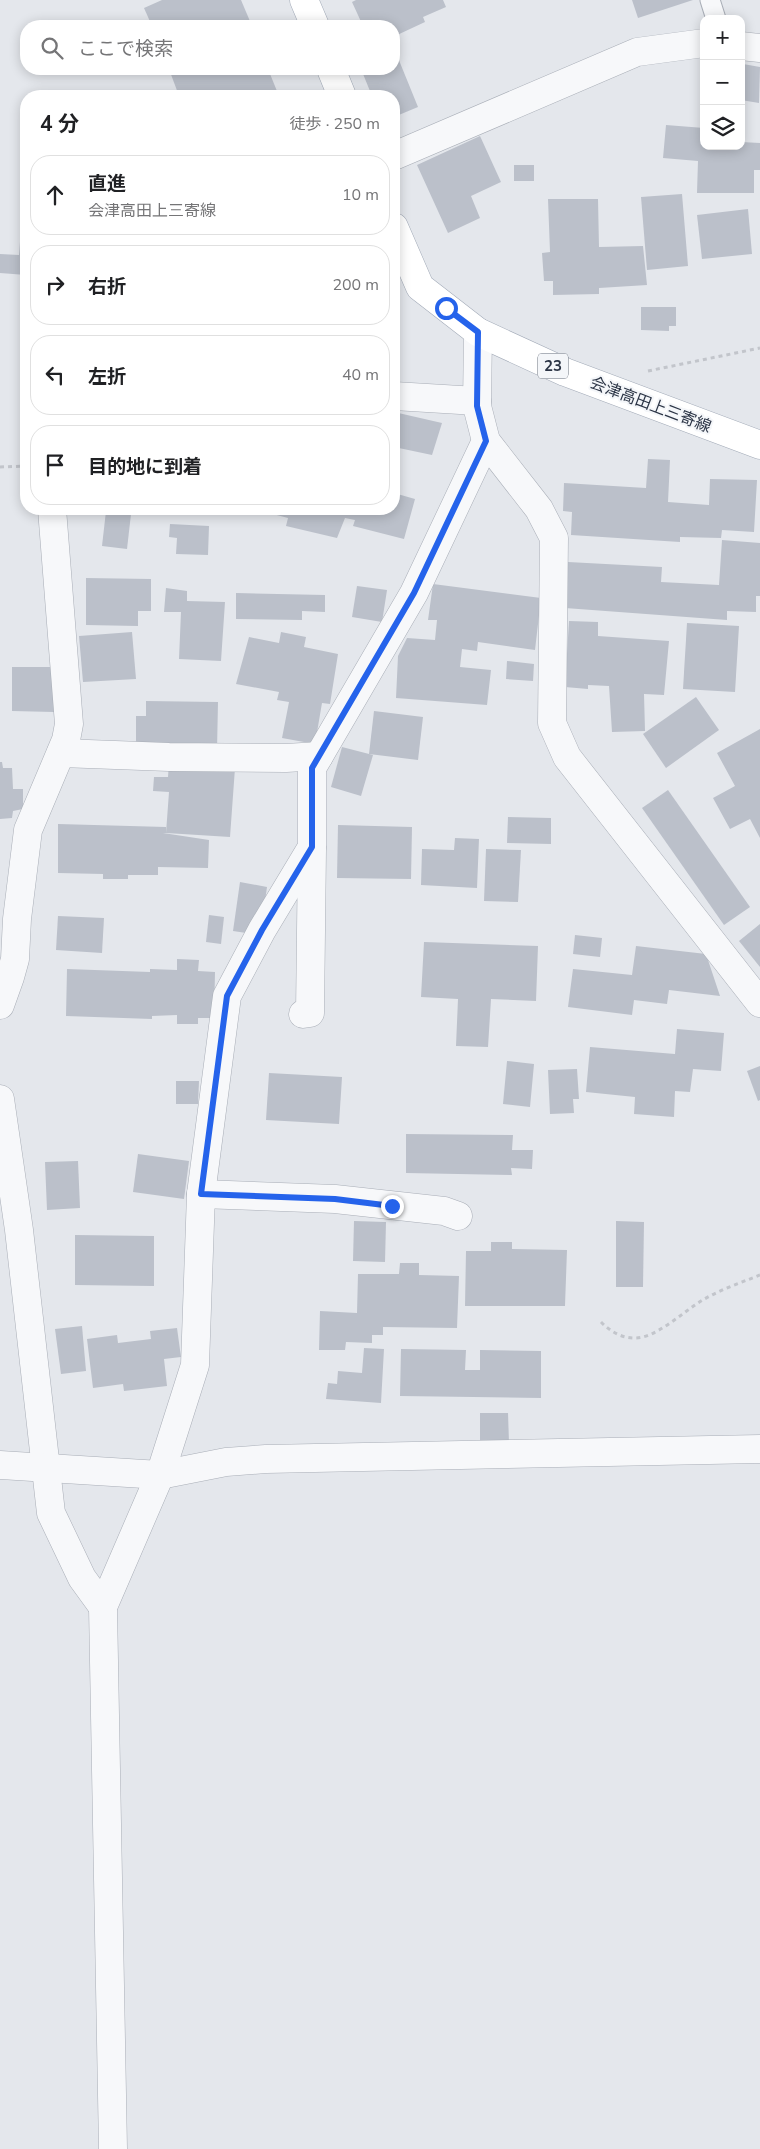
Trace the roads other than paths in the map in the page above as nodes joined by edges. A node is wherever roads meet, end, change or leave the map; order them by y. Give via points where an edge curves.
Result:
1 (304, 0) edge
2 (710, 0) edge
3 (715, 15) edge
4 (312, 20) edge
5 (700, 44) edge
6 (745, 46) edge
7 (760, 48) edge
8 (333, 75) edge
9 (340, 90) edge
10 (400, 153) edge
11 (400, 241) edge
12 (478, 332) junction
13 (400, 396) edge
14 (477, 401) junction
15 (486, 441) junction
16 (760, 445) edge
17 (52, 515) edge
18 (61, 753) junction
19 (320, 756) junction
20 (312, 847) junction
21 (760, 1003) edge
22 (0, 1005) edge
23 (303, 1014) dead end
24 (0, 1098) edge
25 (201, 1194) junction
26 (458, 1216) dead end
27 (760, 1449) edge
28 (0, 1465) edge
29 (47, 1469) junction
30 (160, 1475) junction
31 (102, 1607) junction
32 (113, 2149) edge

1 - 4 main road
2 - 3 lane
5 - 10 street via 636,52
6 - 7 street
8 - 9 main road
11 - 12 main road, 会津高田上三寄線 / 23 via 420,286
12 - 14 street
12 - 16 main road, 会津高田上三寄線 / 23 via 565,372
13 - 14 street
14 - 15 street
15 - 19 street via 414,593
15 - 21 street via 539,508 554,538 552,723 567,757
17 - 18 street via 69,724
18 - 19 street via 189,757
18 - 22 street via 28,830 15,959
19 - 20 street via 312,768
20 - 23 street via 310,1013
20 - 25 street via 227,996
24 - 29 street
25 - 26 street via 335,1199 444,1211
25 - 30 street via 195,1365
27 - 30 street via 266,1459 226,1462
28 - 29 street
29 - 30 street
29 - 31 street via 52,1513 82,1578
30 - 31 street
31 - 32 street

